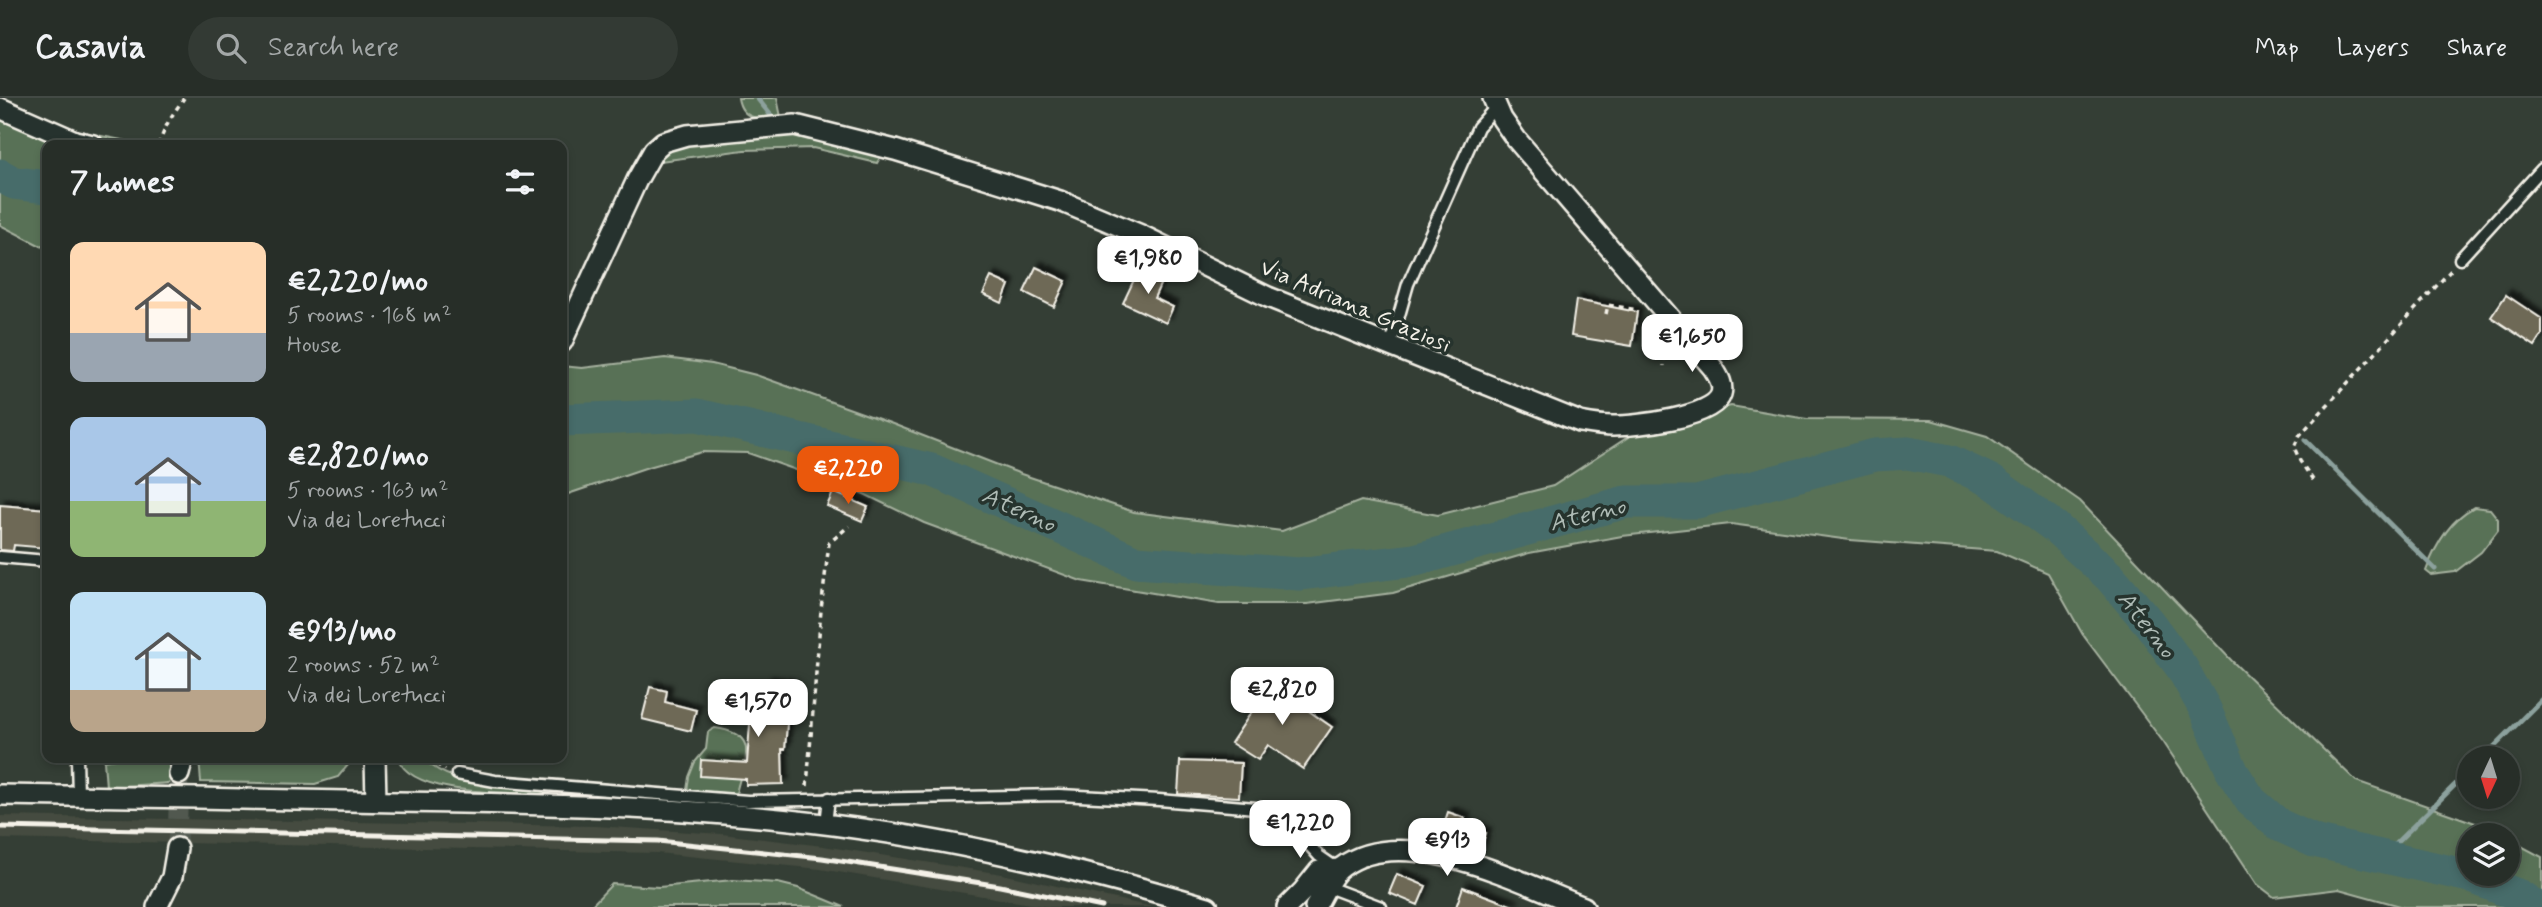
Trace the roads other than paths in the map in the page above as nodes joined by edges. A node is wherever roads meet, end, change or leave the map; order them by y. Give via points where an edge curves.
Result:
1 (1494, 102) edge
2 (0, 108) edge
3 (73, 140) edge
4 (2542, 169) edge
5 (2460, 260) road end
6 (567, 330) edge
7 (1390, 348) junction
8 (0, 557) edge
9 (42, 561) edge
10 (77, 763) edge
11 (375, 763) edge
12 (457, 774) road end
13 (0, 795) edge
14 (78, 796) junction
15 (829, 798) junction
16 (376, 801) junction
17 (826, 824) junction
18 (177, 848) tunnel mouth
19 (1339, 869) junction
20 (1328, 887) junction
21 (157, 907) edge
22 (1208, 907) edge
23 (1287, 907) edge
24 (1294, 907) edge
25 (1315, 907) edge
26 (1381, 907) edge
27 (1584, 907) edge

1 - 7 lane via 1478,127 1408,284
1 - 7 street, Via Adriana Graziosi via 1516,139 1708,361 1721,382 1720,397 1710,407 1664,421 1601,426 1571,419
2 - 3 street
4 - 5 lane
6 - 7 street, Via Adriana Graziosi via 654,150 663,142 687,135 795,125 895,150 1060,201
8 - 9 lane
10 - 14 lane
11 - 16 street
12 - 15 lane via 736,800
13 - 14 street
14 - 16 street
15 - 17 lane
15 - 19 lane via 1059,795 1268,809 1283,816 1319,856
16 - 17 street via 649,808
17 - 22 street via 974,848
18 - 21 street via 172,877
19 - 20 street
19 - 23 street via 1319,871
19 - 27 street via 1376,852 1429,853
20 - 24 street
20 - 25 street
20 - 26 lane

